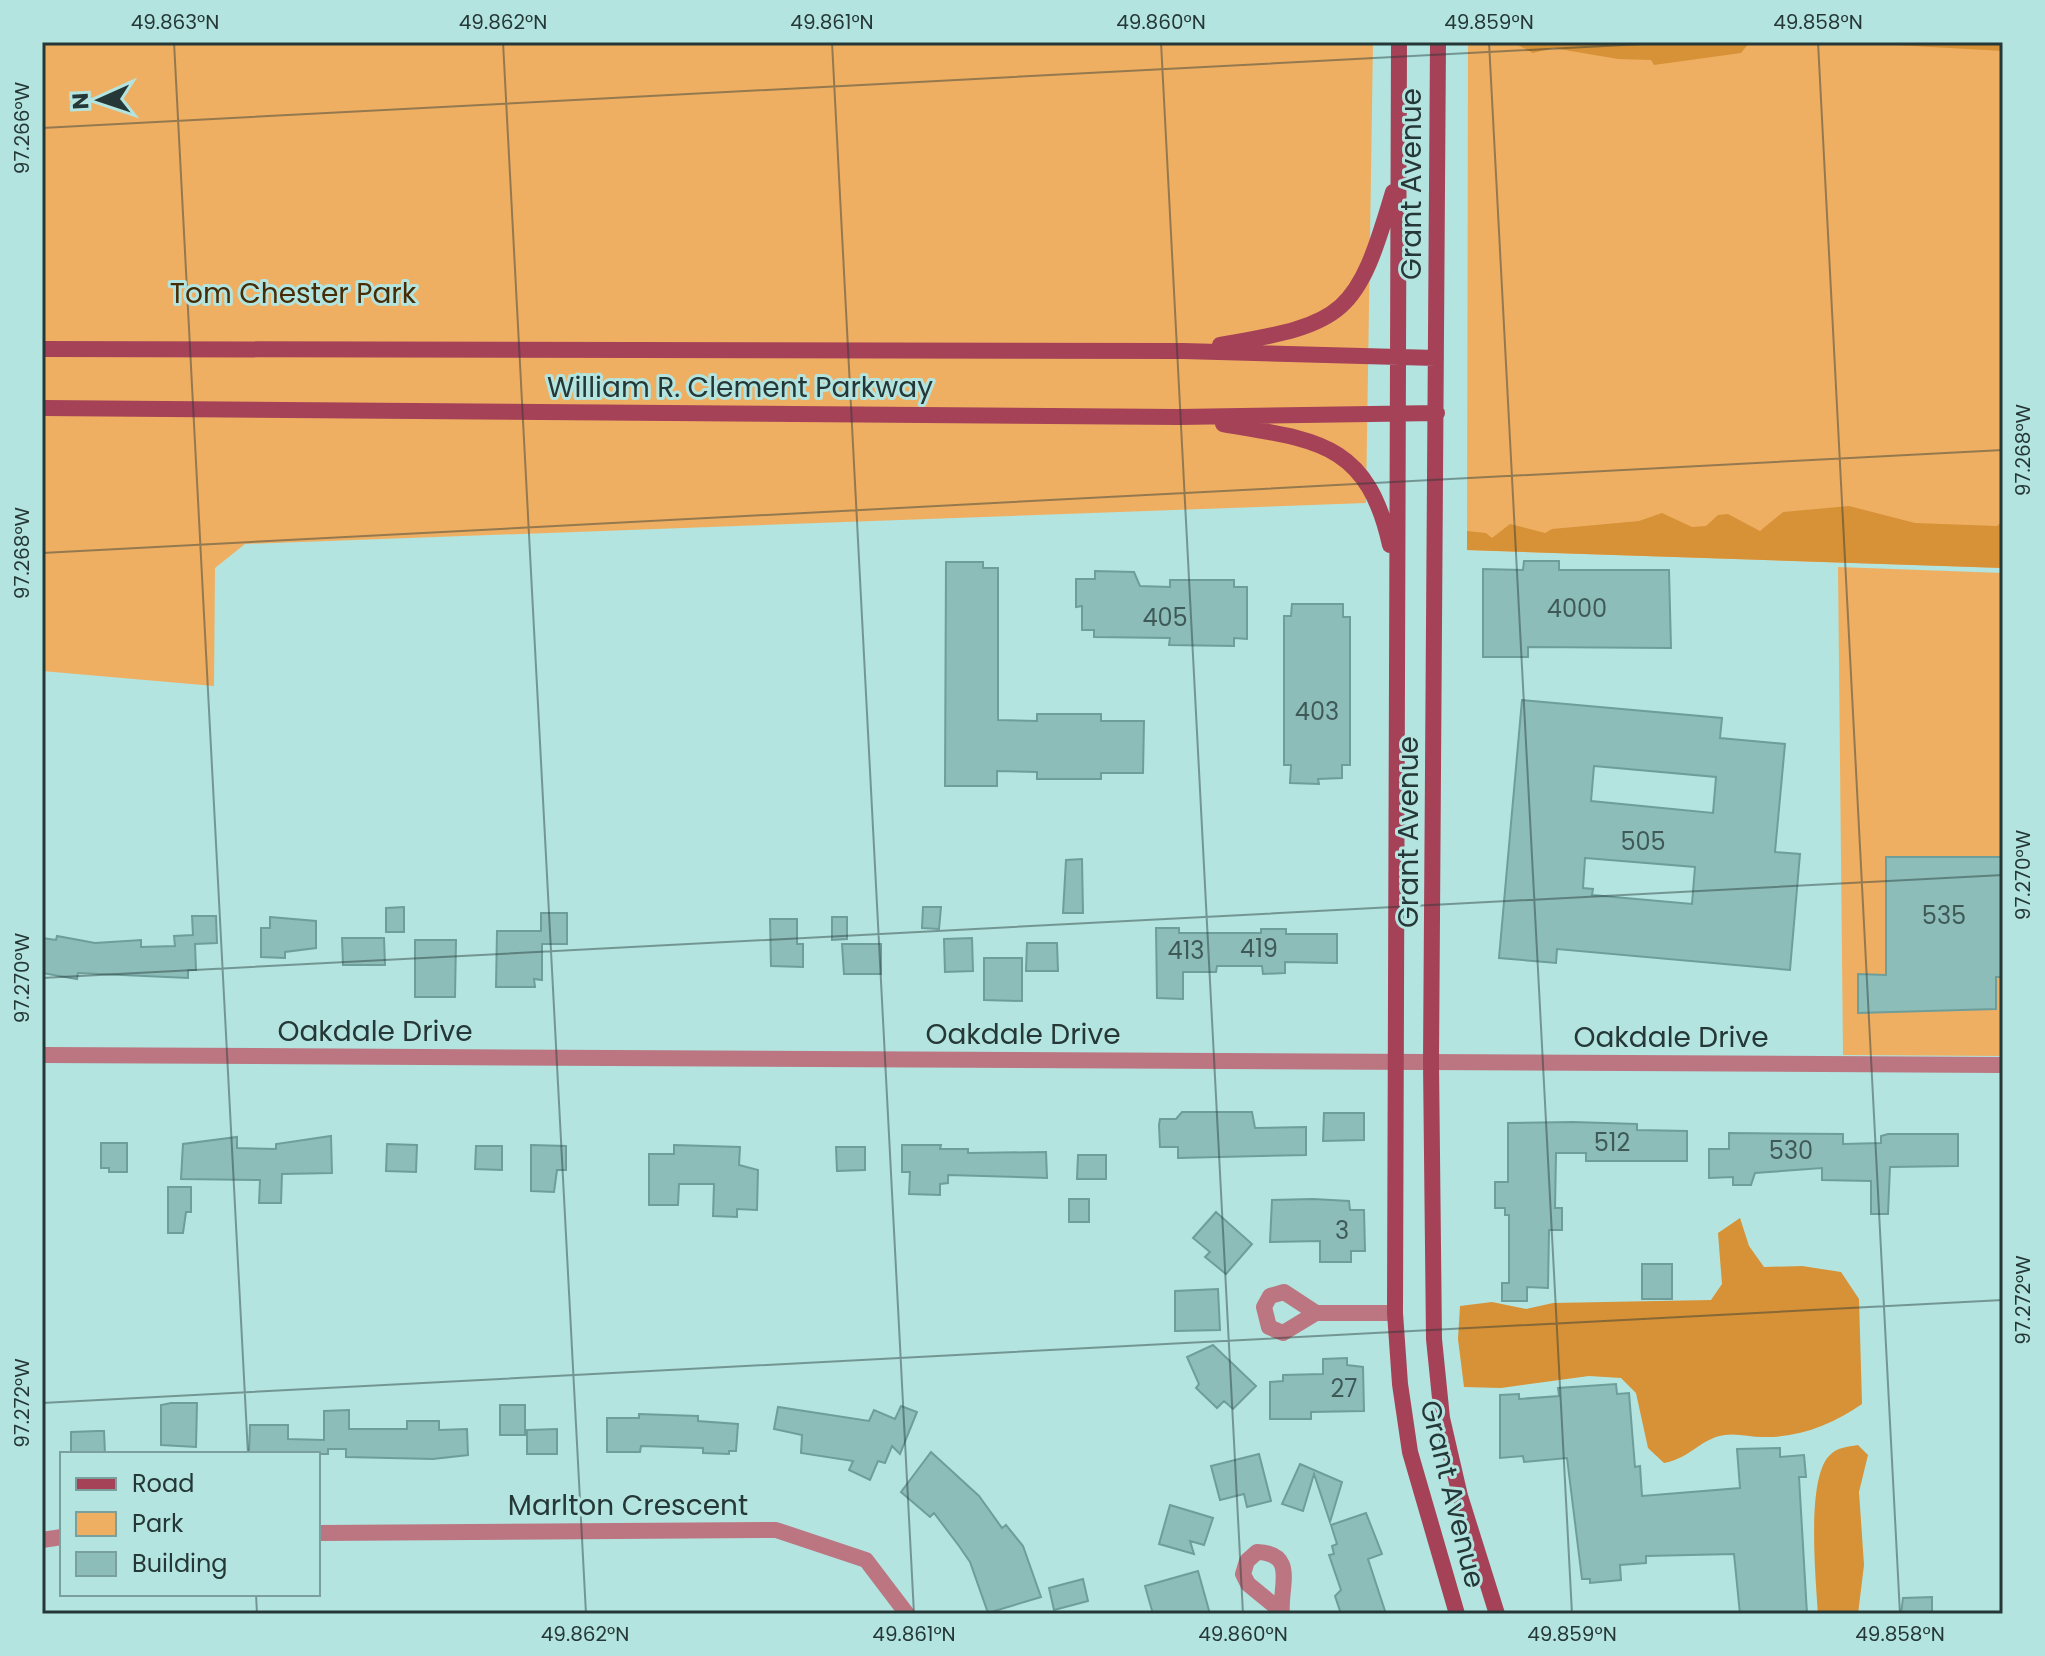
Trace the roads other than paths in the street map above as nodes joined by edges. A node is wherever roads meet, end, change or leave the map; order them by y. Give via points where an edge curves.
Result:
1 (1399, 42) edge
2 (1438, 42) edge
3 (1399, 171) junction
4 (42, 349) edge
5 (1183, 351) junction
6 (1436, 358) junction
7 (1397, 359) junction
8 (42, 408) edge
9 (1397, 413) junction
10 (1437, 413) junction
11 (1179, 417) junction
12 (1396, 574) junction
13 (42, 1055) edge
14 (1394, 1062) junction
15 (1431, 1062) junction
16 (2003, 1065) edge
17 (1316, 1313) dead end
18 (1395, 1313) junction
19 (320, 1533) edge
20 (907, 1614) edge
21 (1457, 1614) edge
22 (1497, 1614) edge

1 - 3 main road, Grant Avenue
2 - 6 main road, Grant Avenue
3 - 5 main road via 1363,281 1334,313 1281,335
3 - 7 main road, Grant Avenue
4 - 5 main road, William R. Clement Parkway
5 - 7 main road, William R. Clement Parkway
6 - 7 main road, William R. Clement Parkway
6 - 10 main road, Grant Avenue
7 - 9 main road, Grant Avenue
8 - 11 main road, William R. Clement Parkway
9 - 10 main road, William R. Clement Parkway
9 - 11 main road, William R. Clement Parkway
9 - 12 main road, Grant Avenue
10 - 15 main road, Grant Avenue
11 - 12 main road via 1304,438 1341,457 1374,492
12 - 14 main road, Grant Avenue
13 - 14 street, Oakdale Drive
14 - 15 street, Oakdale Drive
14 - 18 main road, Grant Avenue
15 - 16 street, Oakdale Drive
15 - 22 main road, Grant Avenue via 1434,1339 1442,1418
17 - 18 street
18 - 21 main road, Grant Avenue via 1410,1452
19 - 20 street, Marlton Crescent via 776,1530 866,1560

